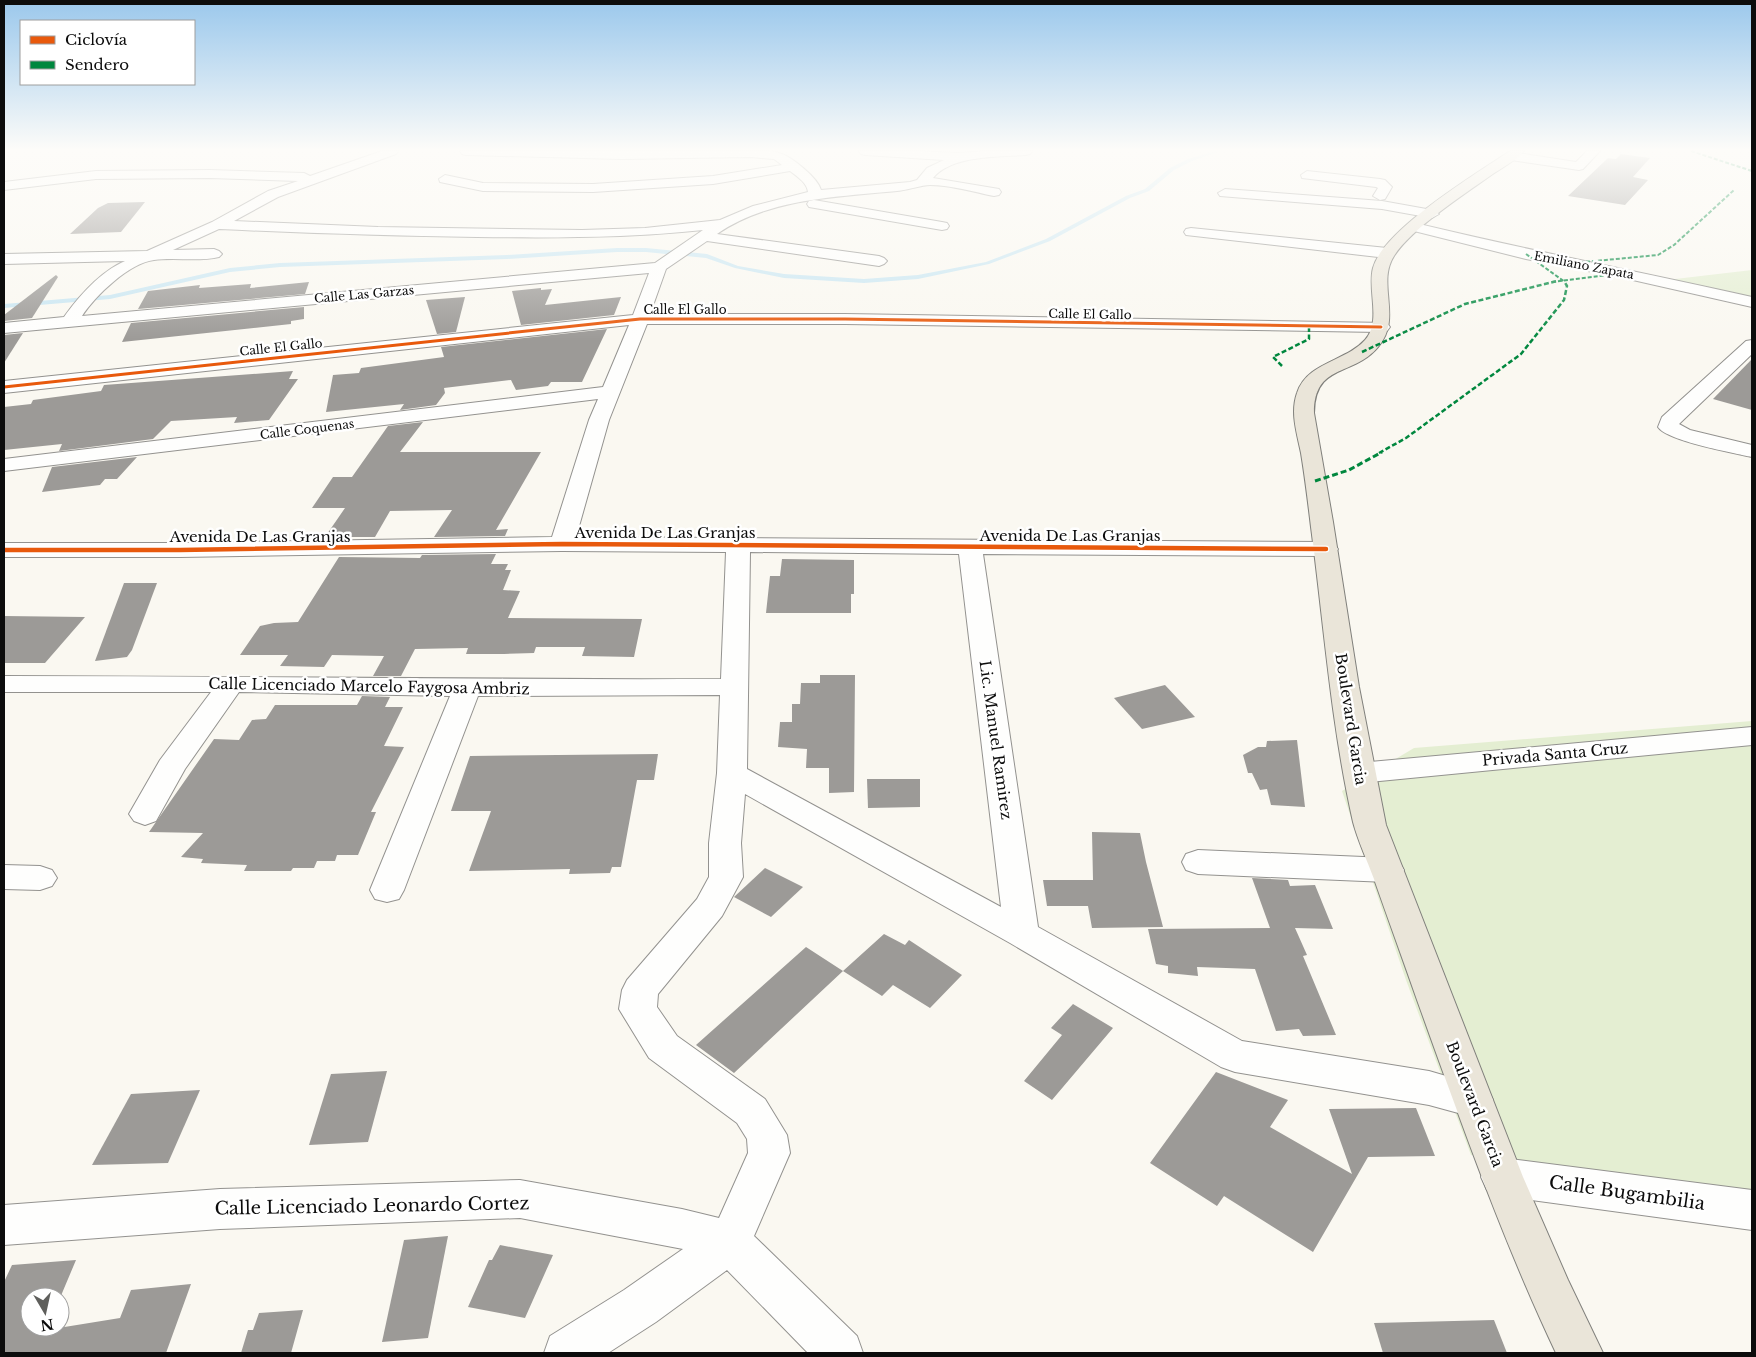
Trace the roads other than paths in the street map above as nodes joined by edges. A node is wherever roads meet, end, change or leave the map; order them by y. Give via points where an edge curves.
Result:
1 (235, 214) edge
2 (745, 214) edge
3 (865, 214) edge
4 (1421, 214) edge
5 (1425, 214) edge
6 (1429, 216) junction
7 (217, 225) junction
8 (702, 225) junction
9 (942, 226) dead end
10 (1191, 232) dead end
11 (4, 250) edge
12 (1387, 253) junction
13 (214, 254) dead end
14 (150, 256) junction
15 (49, 257) junction
16 (4, 259) edge
17 (879, 261) dead end
18 (659, 267) junction
19 (1752, 302) edge
20 (640, 319) junction
21 (70, 321) junction
22 (1381, 327) junction
23 (4, 328) edge
24 (1752, 345) edge
25 (4, 387) edge
26 (610, 392) junction
27 (1752, 451) edge
28 (4, 465) edge
29 (562, 544) junction
30 (738, 545) junction
31 (970, 547) junction
32 (1326, 548) junction
33 (4, 550) edge
34 (4, 684) edge
35 (231, 684) junction
36 (734, 686) junction
37 (467, 688) junction
38 (1752, 736) edge
39 (732, 773) junction
40 (1359, 773) junction
41 (145, 814) dead end
42 (1198, 862) dead end
43 (1387, 870) junction
44 (4, 877) edge
45 (40, 878) dead end
46 (387, 890) dead end
47 (1022, 934) junction
48 (1473, 1100) junction
49 (1502, 1177) junction
50 (1752, 1210) edge
51 (4, 1225) edge
52 (730, 1242) junction
53 (567, 1353) edge
54 (840, 1353) edge
55 (1580, 1353) edge

1 - 7 street
2 - 8 street via 722,224
3 - 9 street
4 - 6 street
5 - 6 street
6 - 12 main road
6 - 19 street, Emiliano Zapata via 1517,252
7 - 8 street via 582,234 645,232
7 - 14 street
8 - 17 street
8 - 18 street
10 - 12 street
11 - 15 street
12 - 22 main road via 1381,266
13 - 14 street
14 - 15 street
14 - 21 street via 122,268 85,299
15 - 16 street
18 - 20 street
18 - 21 street, Calle Las Garzas
20 - 22 street, Calle El Gallo
20 - 25 street, Calle El Gallo
20 - 26 street
21 - 23 street, Calle Las Garzas
22 - 32 main road, Boulevard Garcia via 1371,346 1318,376 1307,388 1305,430
24 - 27 street via 1669,421 1668,428
26 - 28 street, Calle Coquenas
26 - 29 street
29 - 30 street, Avenida De Las Granjas
29 - 33 street, Avenida De Las Granjas
30 - 31 street, Avenida De Las Granjas
30 - 36 street
31 - 32 street, Avenida De Las Granjas
31 - 47 street, Lic. Manuel Ramirez
32 - 40 main road, Boulevard Garcia
34 - 35 street, Calle Licenciado Marcelo Faygosa Ambriz
35 - 37 street, Calle Licenciado Marcelo Faygosa Ambriz
35 - 41 street via 172,767
36 - 37 street, Calle Licenciado Marcelo Faygosa Ambriz
36 - 39 street
37 - 46 street
38 - 40 street, Privada Santa Cruz
39 - 47 street
39 - 52 street via 725,843 726,877 710,907 640,990 638,1009 662,1047 750,1111 768,1135 769,1153
40 - 43 main road, Boulevard Garcia via 1370,825
42 - 43 street
43 - 48 main road, Boulevard Garcia
44 - 45 street
47 - 48 street via 1235,1056 1429,1088
48 - 49 main road, Boulevard Garcia
49 - 50 street, Calle Bugambilia
49 - 55 main road, Boulevard Garcia via 1552,1296
51 - 52 street, Calle Licenciado Leonardo Cortez via 220,1209 520,1199 682,1229
52 - 53 street
52 - 54 street

